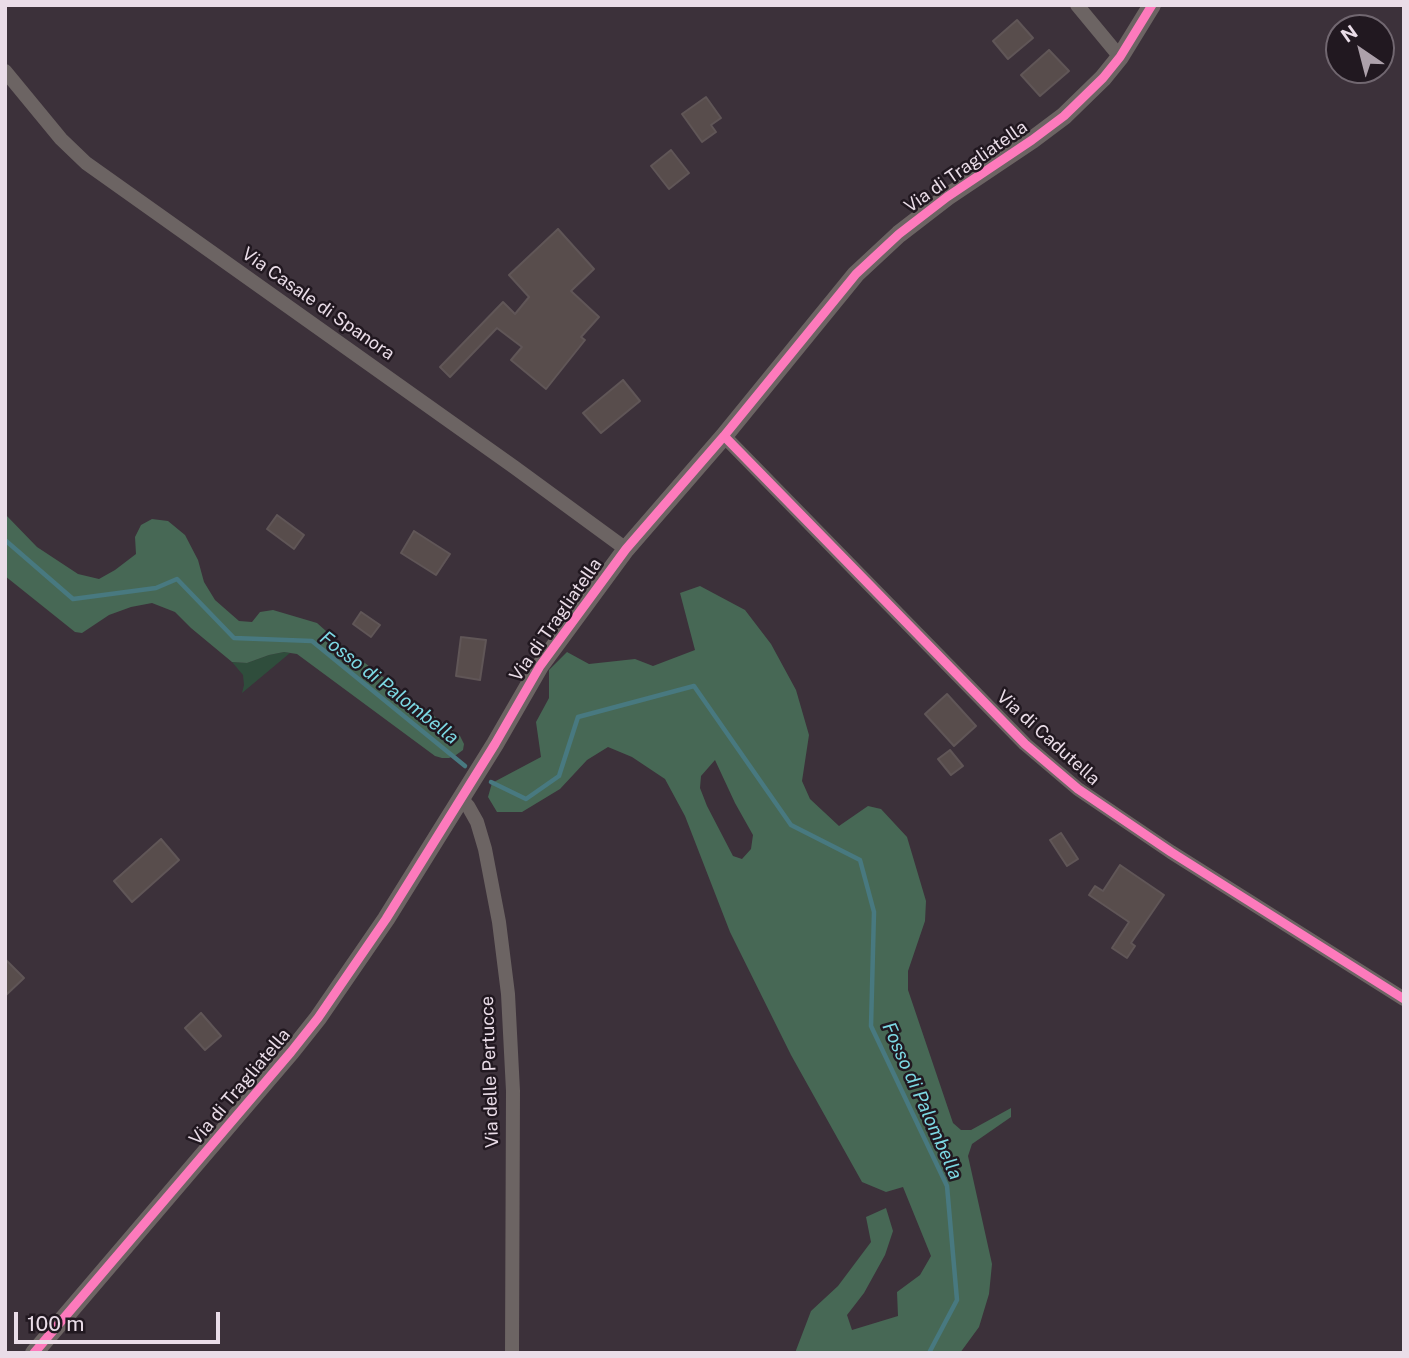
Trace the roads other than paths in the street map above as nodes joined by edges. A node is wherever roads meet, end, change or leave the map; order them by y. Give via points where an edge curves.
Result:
1 (1077, 5) edge
2 (1152, 5) edge
3 (1120, 57) junction
4 (5, 71) edge
5 (723, 436) junction
6 (626, 550) junction
7 (461, 798) junction
8 (1404, 999) edge
9 (34, 1353) edge
10 (512, 1353) edge

1 - 3 street
2 - 3 street, Via di Tragliatella
3 - 5 street, Via di Tragliatella via 1053,125 947,197 874,257
4 - 6 street, Via Casale di Spanora via 86,163
5 - 6 street, Via di Tragliatella
5 - 8 street, Via di Cadutella via 1025,744 1078,789
6 - 7 street, Via di Tragliatella via 540,666
7 - 9 street, Via di Tragliatella via 318,1018
7 - 10 street, Via delle Pertucce via 482,838 506,980 513,1091

